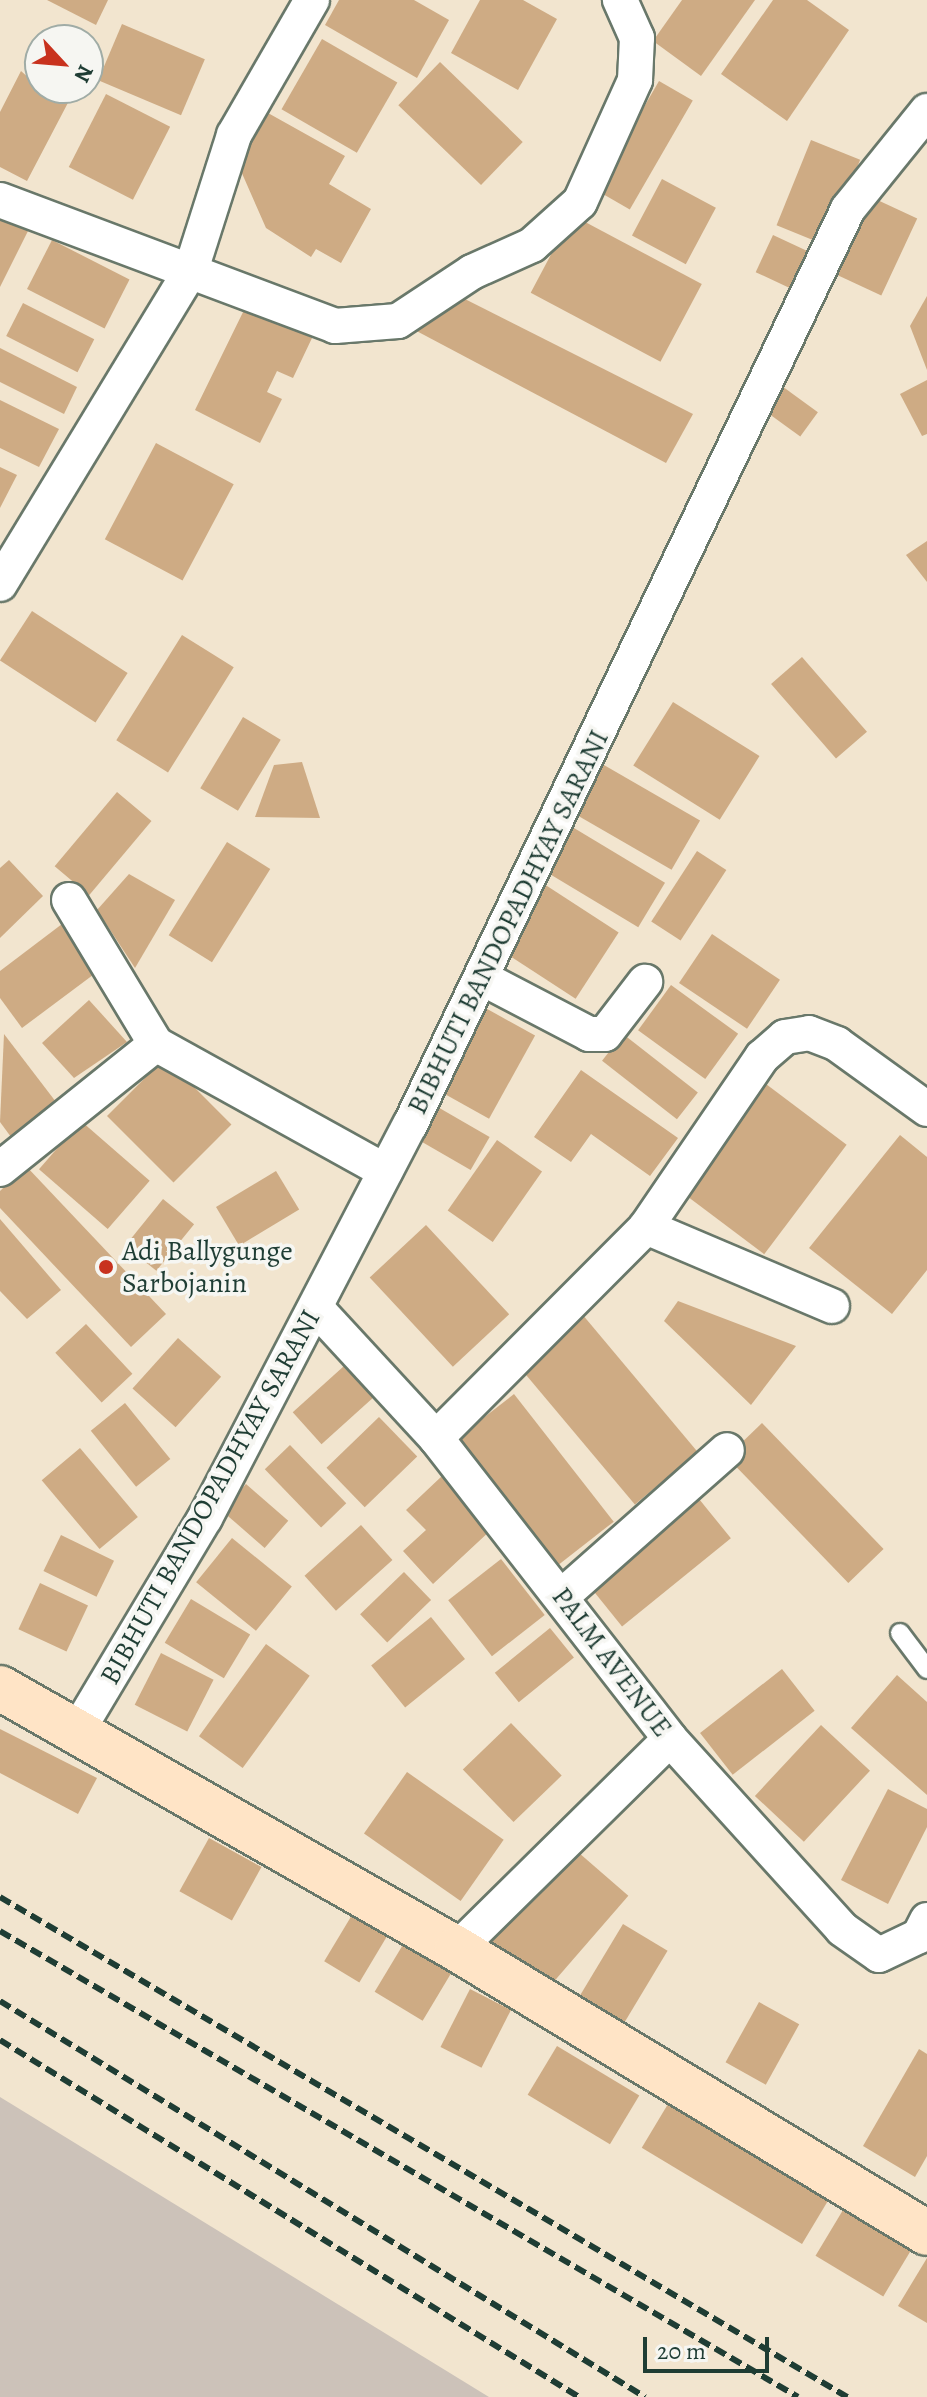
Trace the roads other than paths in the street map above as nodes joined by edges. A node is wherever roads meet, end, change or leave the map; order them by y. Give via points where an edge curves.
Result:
1 (312, 0) edge
2 (620, 0) edge
3 (927, 111) edge
4 (0, 200) edge
5 (191, 270) junction
6 (0, 584) edge
7 (69, 900) dead end
8 (482, 978) junction
9 (645, 982) dead end
10 (156, 1044) junction
11 (927, 1109) edge
12 (0, 1169) edge
13 (385, 1171) junction
14 (646, 1227) junction
15 (832, 1306) dead end
16 (316, 1308) junction
17 (436, 1438) junction
18 (727, 1450) dead end
19 (562, 1596) junction
20 (900, 1633) dead end
21 (927, 1669) edge
22 (0, 1688) edge
23 (78, 1730) junction
24 (670, 1739) junction
25 (927, 1920) edge
26 (457, 1949) junction
27 (927, 2233) edge

1 - 5 street via 234,135
2 - 5 street via 637,38 635,80 580,202 532,245 472,272 398,321 367,329 286,311
3 - 8 street, BIBHUTI BANDOPADHYAY SARANI via 848,209
4 - 5 street
5 - 6 street
7 - 10 street
8 - 9 street via 589,1034 605,1034
8 - 13 street, BIBHUTI BANDOPADHYAY SARANI
10 - 12 street
10 - 13 street
11 - 14 street via 837,1044 809,1033 785,1037 762,1057
13 - 16 street, BIBHUTI BANDOPADHYAY SARANI
14 - 15 street
14 - 17 street
16 - 17 street, PALM AVENUE
16 - 23 street, BIBHUTI BANDOPADHYAY SARANI via 205,1518
17 - 19 street, PALM AVENUE
18 - 19 street
19 - 24 street, PALM AVENUE
20 - 21 lane
22 - 23 main road
23 - 26 main road
24 - 25 street, PALM AVENUE via 842,1929 879,1955 919,1936
24 - 26 street
26 - 27 main road

